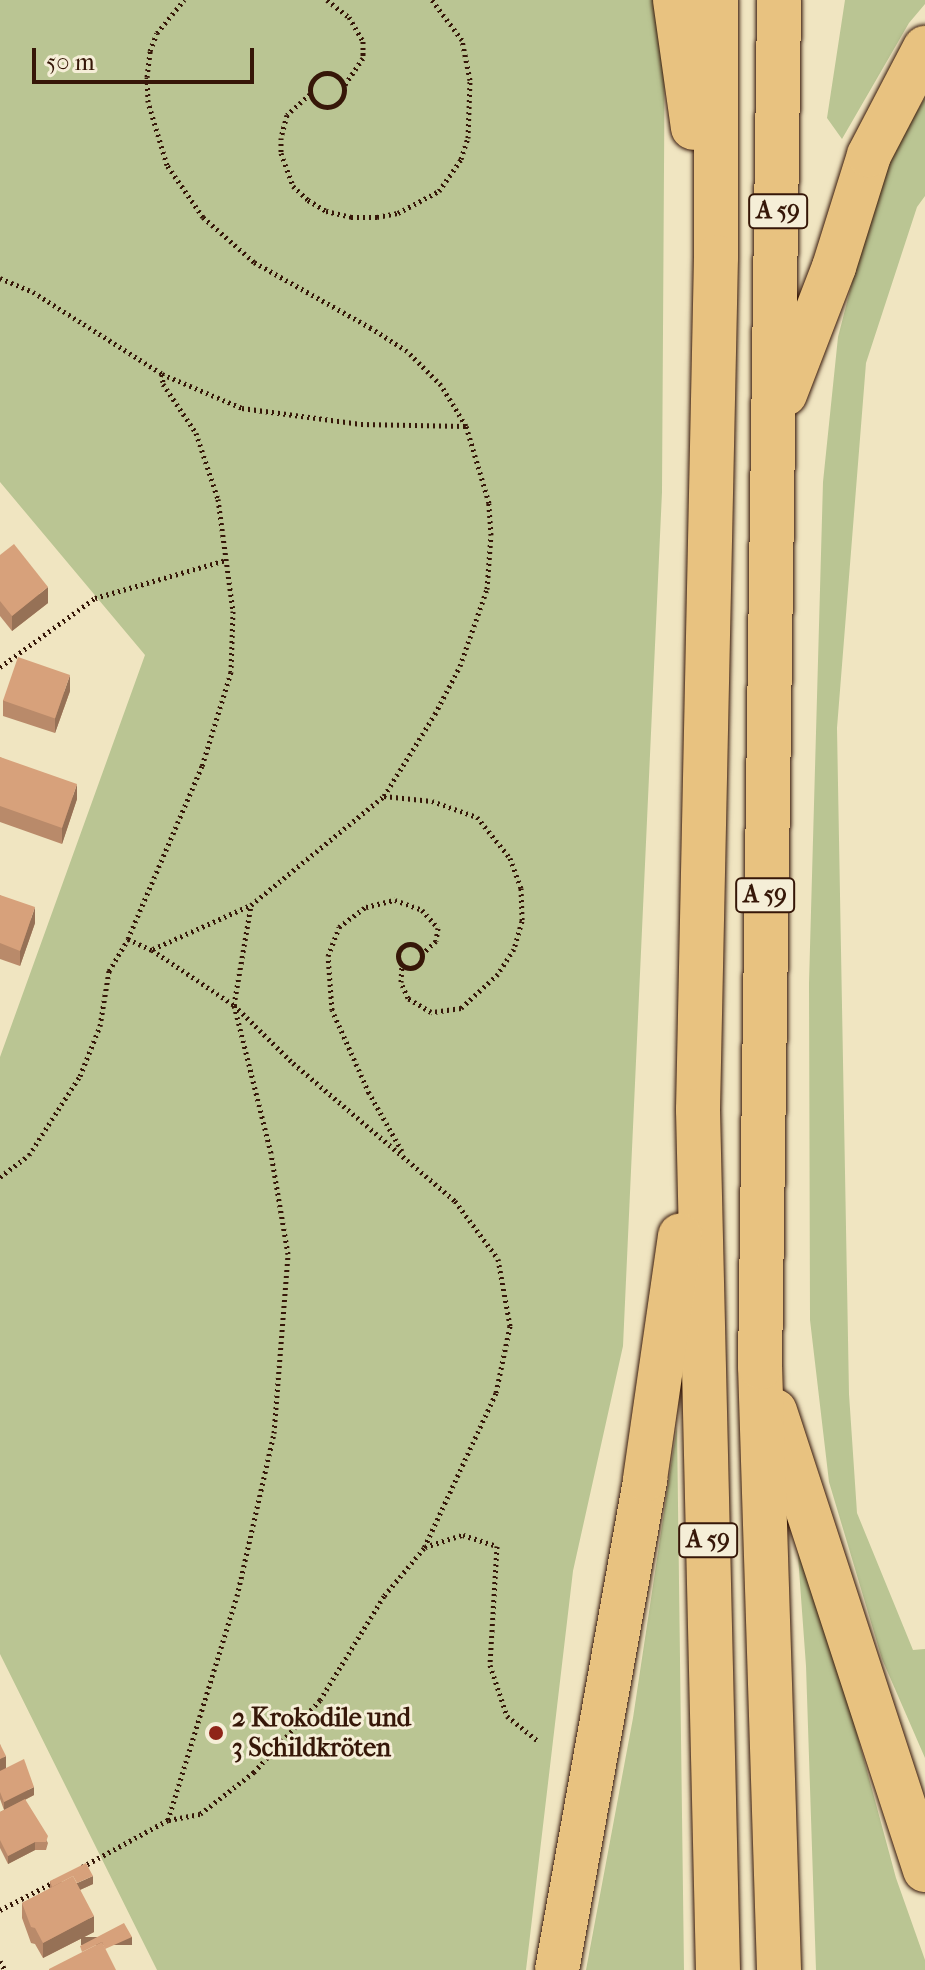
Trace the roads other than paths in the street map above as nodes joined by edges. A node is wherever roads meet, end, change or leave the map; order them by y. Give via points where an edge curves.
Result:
1 (675, 0) edge
2 (716, 0) edge
3 (779, 0) edge
4 (925, 48) edge
5 (716, 257) junction
6 (775, 423) junction
7 (698, 1110) junction
8 (760, 1367) junction
9 (925, 1870) edge
10 (557, 1970) edge
11 (718, 1970) edge
12 (779, 1970) edge

1 - 5 highway
2 - 5 highway, A 59
3 - 6 highway, A 59
4 - 6 highway via 869,155 834,267
5 - 7 highway, A 59
6 - 8 highway, A 59
7 - 10 highway via 645,1479
7 - 11 highway, A 59
8 - 9 highway
8 - 12 highway, A 59

